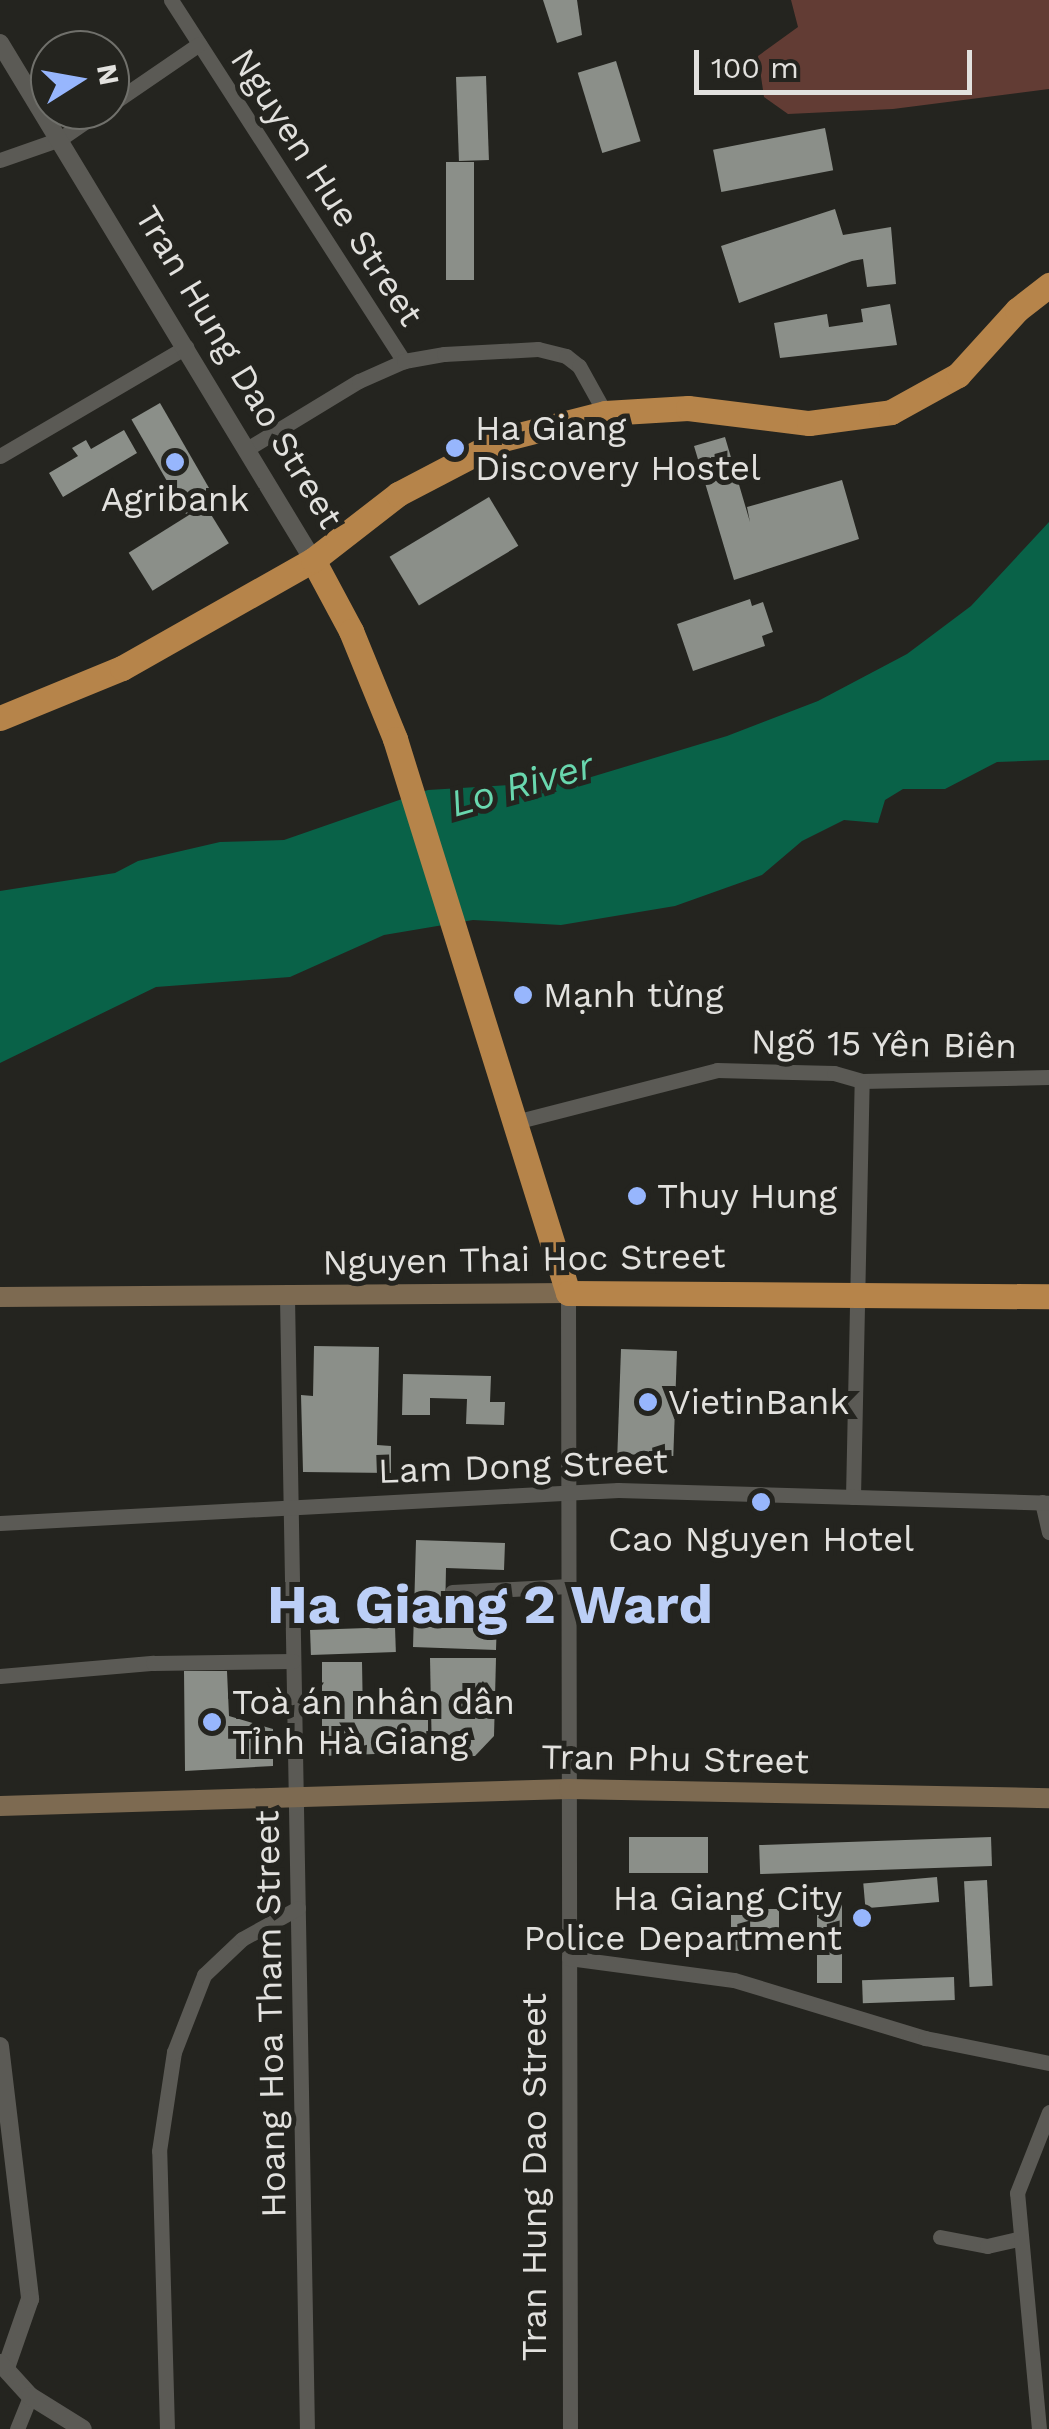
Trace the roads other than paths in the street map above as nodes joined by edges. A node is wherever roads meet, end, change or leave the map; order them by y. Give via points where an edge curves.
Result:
1 (171, 0) edge
2 (0, 43) edge
3 (199, 44) junction
4 (130, 91) edge
5 (72, 130) edge
6 (60, 138) junction
7 (0, 160) edge
8 (1049, 285) edge
9 (186, 347) junction
10 (404, 361) junction
11 (605, 414) junction
12 (247, 449) junction
13 (0, 456) edge
14 (313, 560) junction
15 (0, 718) edge
16 (1049, 1078) edge
17 (862, 1081) junction
18 (519, 1121) junction
19 (568, 1292) junction
20 (860, 1292) junction
21 (1049, 1296) edge
22 (0, 1297) edge
23 (286, 1297) junction
24 (568, 1491) junction
25 (853, 1496) junction
26 (1045, 1503) edge
27 (290, 1504) junction
28 (0, 1522) edge
29 (1049, 1532) edge
30 (568, 1586) junction
31 (452, 1592) dead end
32 (294, 1662) junction
33 (0, 1676) edge
34 (569, 1789) junction
35 (296, 1794) junction
36 (1049, 1798) edge
37 (0, 1806) edge
38 (298, 1908) junction
39 (569, 1958) junction
40 (0, 2046) edge
41 (1049, 2063) edge
42 (1049, 2112) edge
43 (940, 2236) dead end
44 (1017, 2239) junction
45 (4, 2364) edge
46 (30, 2396) junction
47 (16, 2429) edge
48 (83, 2429) edge
49 (168, 2429) edge
50 (307, 2429) edge
51 (570, 2429) edge
52 (1039, 2429) edge

1 - 3 street, Nguyen Hue Street
2 - 6 street, Tran Hung Dao Street
3 - 4 street
3 - 10 street, Nguyen Hue Street
5 - 6 street
6 - 7 street
6 - 9 street, Tran Hung Dao Street
8 - 11 highway via 1016,310 958,375 891,412 808,423 688,408
9 - 12 street, Tran Hung Dao Street
9 - 13 street
10 - 11 street, Nguyen Hue Street via 496,350 552,352 580,366
10 - 12 street via 358,381
11 - 14 highway via 503,439 398,494
12 - 14 street, Tran Hung Dao Street
14 - 15 highway via 122,668
14 - 18 highway, Tran Hung Dao Street via 351,631 394,739
16 - 17 street, Ngõ 15 Yên Biên
17 - 18 street, Ngõ 15 Yên Biên via 834,1073 717,1070
17 - 20 street
18 - 19 highway, Tran Hung Dao Street
19 - 20 highway, Nguyen Thai Hoc Street
19 - 23 main road, Nguyen Thai Hoc Street
19 - 24 street, Tran Hung Dao Street
20 - 21 highway, Nguyen Thai Hoc Street
20 - 25 street
22 - 23 main road, Nguyen Thai Hoc Street
23 - 27 street, Hoang Hoa Tham Street
24 - 25 street, Lam Dong Street
24 - 27 street, Lam Dong Street
24 - 30 street, Tran Hung Dao Street
25 - 26 street, Lam Dong Street
26 - 29 street
27 - 28 street, Lam Dong Street
27 - 32 street, Hoang Hoa Tham Street
30 - 31 street
30 - 34 street, Tran Hung Dao Street
32 - 33 street via 152,1662
32 - 35 street, Hoang Hoa Tham Street
34 - 35 main road, Tran Phu Street
34 - 36 main road, Tran Phu Street
34 - 39 street, Tran Hung Dao Street
35 - 37 main road, Tran Phu Street
35 - 38 street, Hoang Hoa Tham Street
38 - 49 street via 242,1939 204,1975 174,2052 158,2151
38 - 50 street, Hoang Hoa Tham Street
39 - 41 street via 734,1980 925,2038
39 - 51 street, Tran Hung Dao Street
40 - 45 street via 30,2299
42 - 44 street via 1016,2193
43 - 44 street via 987,2246
44 - 52 street
45 - 46 street
46 - 47 street
46 - 48 street

